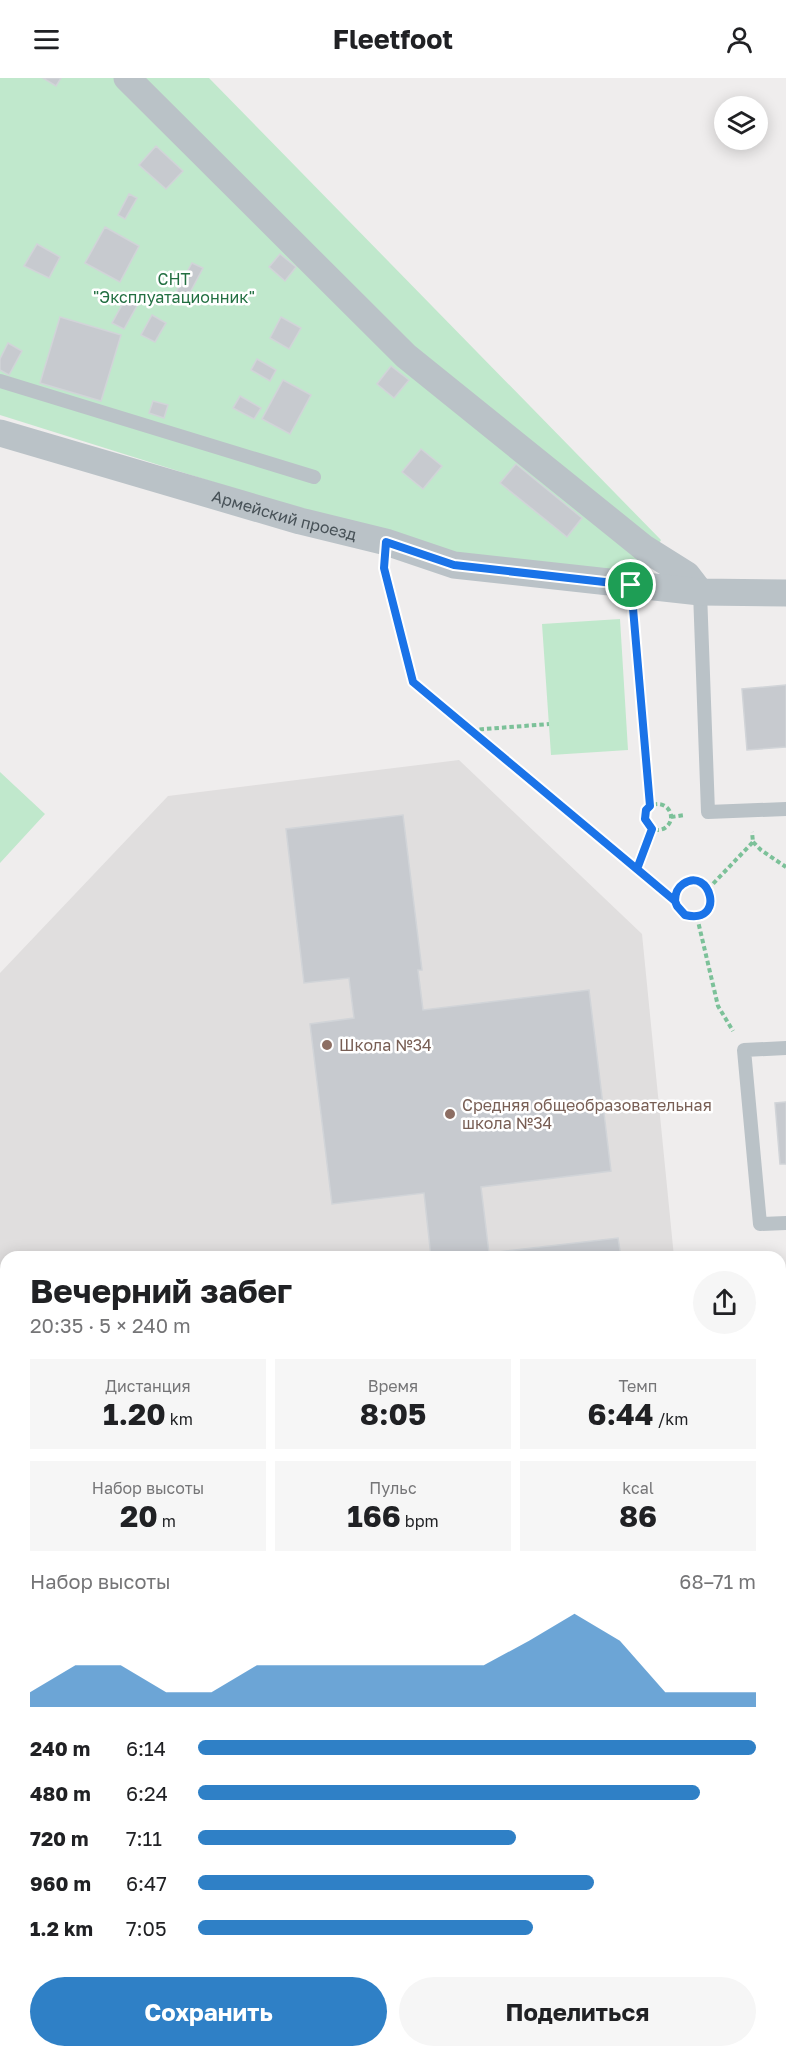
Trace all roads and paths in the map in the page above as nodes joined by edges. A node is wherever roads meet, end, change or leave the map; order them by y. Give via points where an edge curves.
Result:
1 (127, 78) edge
2 (0, 381) edge
3 (0, 433) edge
4 (314, 477) dead end
5 (386, 542) junction
6 (631, 585) junction
7 (700, 592) junction
8 (786, 593) edge
9 (549, 724) dead end
10 (471, 730) junction
11 (650, 806) junction
12 (786, 809) edge
13 (752, 810) junction
14 (652, 829) junction
15 (753, 842) junction
16 (786, 867) edge
17 (637, 869) junction
18 (708, 889) junction
19 (675, 901) junction
20 (697, 917) junction
21 (786, 1048) edge
22 (744, 1050) junction
23 (786, 1223) edge

1 - 7 street via 406,356 644,548 687,575
2 - 4 lane
3 - 5 street, Армейский проезд via 300,521
5 - 6 street, Армейский проезд via 454,565
5 - 10 path via 384,568 413,682
6 - 7 street, Армейский проезд
6 - 11 path
7 - 8 street, Армейский проезд
7 - 13 lane via 708,812
9 - 10 path
10 - 17 path
11 - 14 path via 645,819
11 - 14 path via 662,804 671,817 665,828
12 - 13 lane
13 - 15 path
14 - 17 path
15 - 16 path
15 - 18 path
17 - 19 path
18 - 19 path via 698,882 687,882 678,890
18 - 20 path via 710,905
19 - 20 path via 685,915
20 - 22 path via 718,1005
21 - 22 lane
22 - 23 lane via 760,1224

